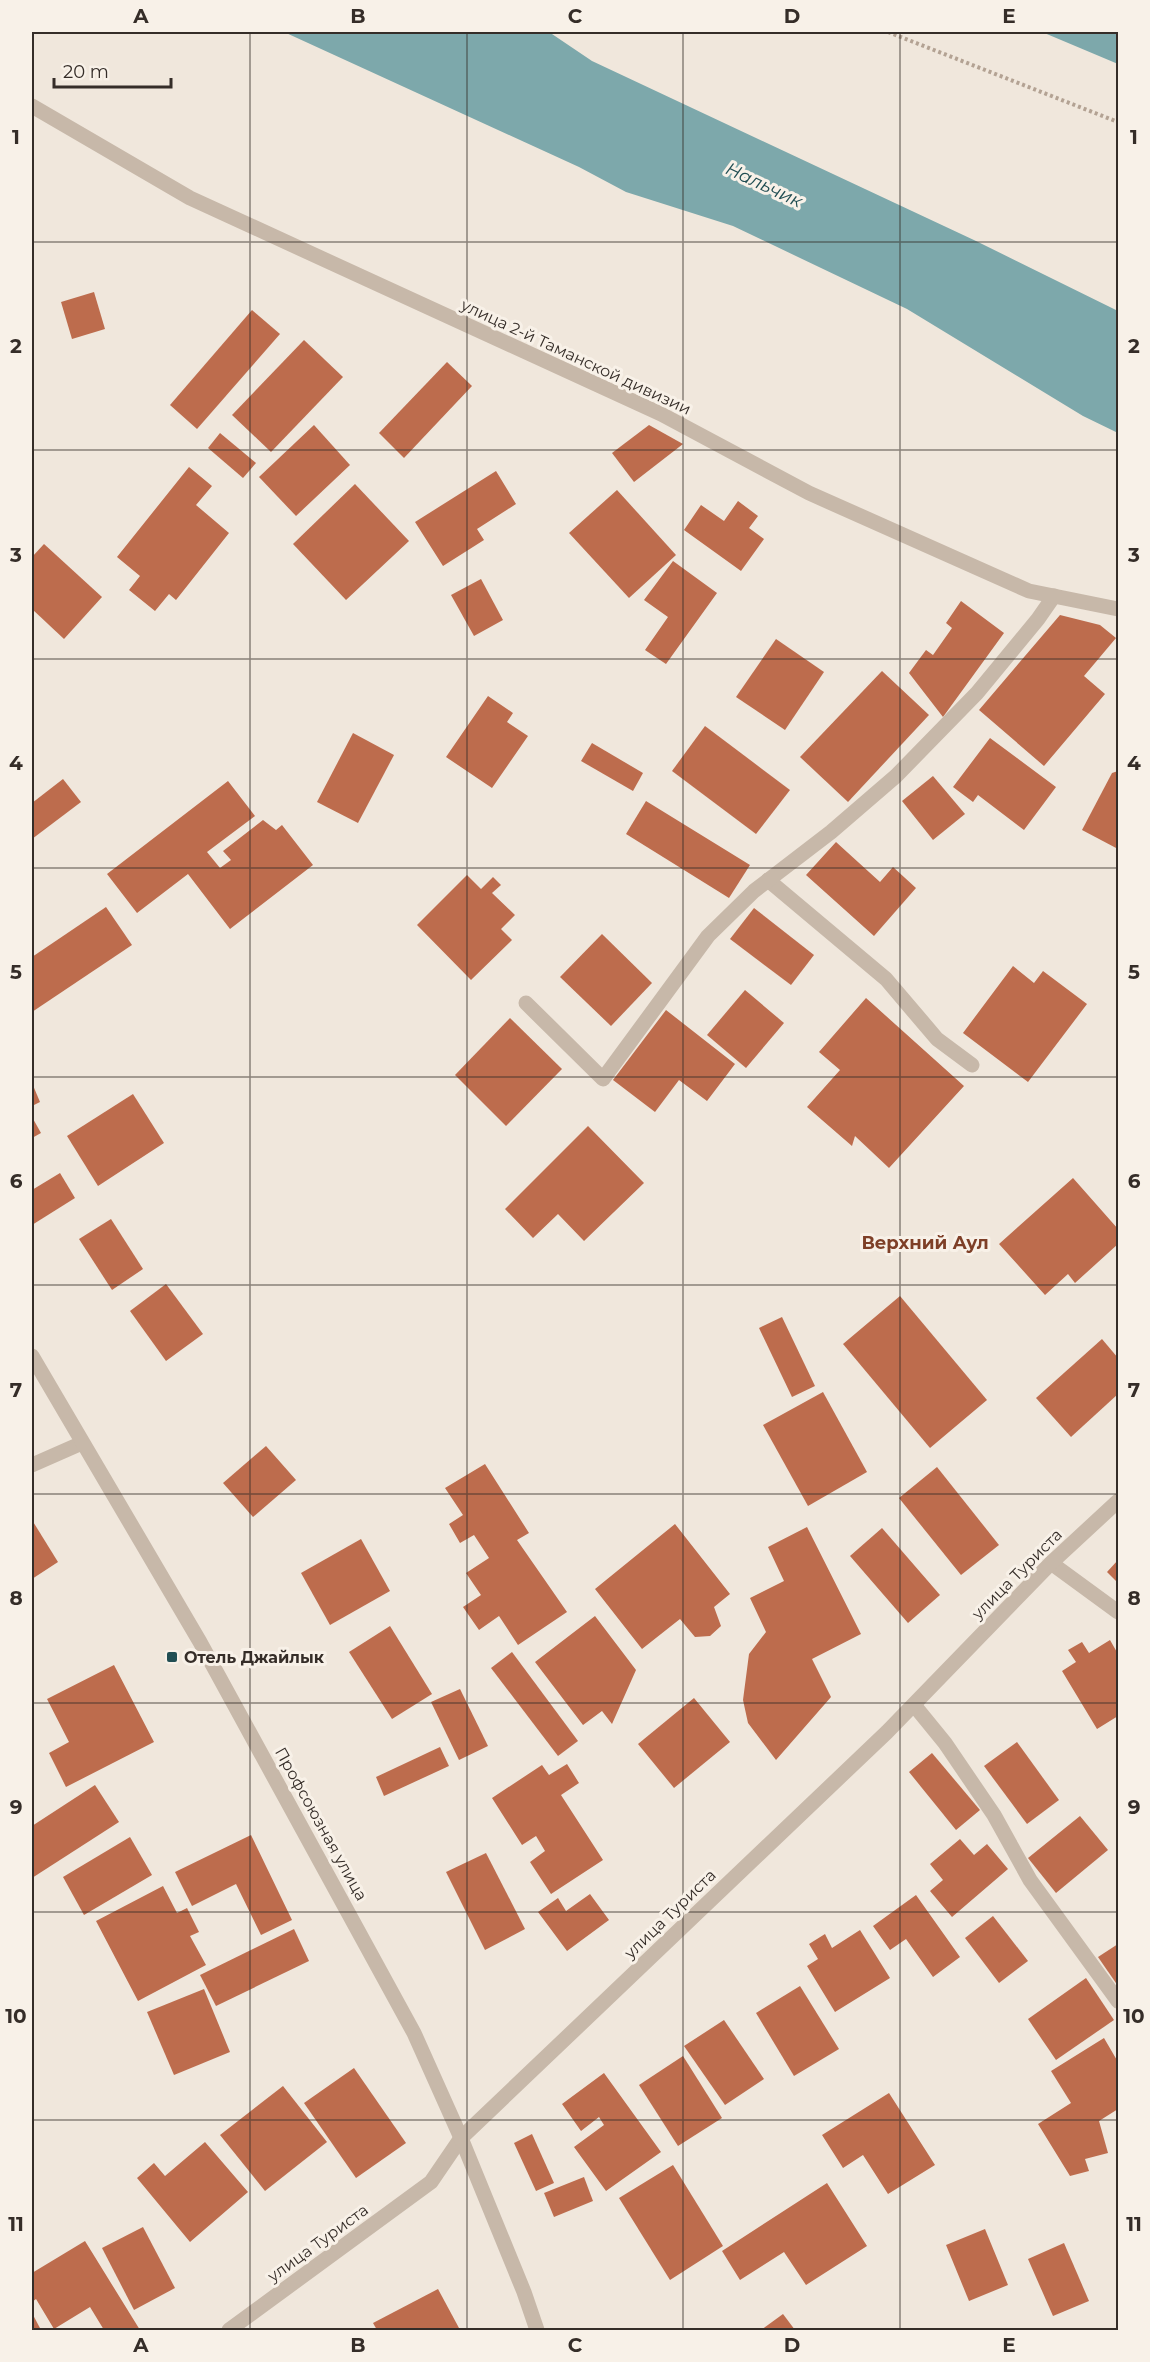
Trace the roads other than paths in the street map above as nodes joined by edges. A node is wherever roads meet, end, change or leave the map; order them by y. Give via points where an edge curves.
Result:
1 (32, 106) edge
2 (1054, 596) junction
3 (1119, 609) edge
4 (768, 880) junction
5 (526, 1003) dead end
6 (972, 1065) dead end
7 (32, 1356) edge
8 (82, 1443) junction
9 (32, 1465) edge
10 (1119, 1501) edge
11 (1051, 1563) junction
12 (1119, 1612) edge
13 (914, 1704) junction
14 (1119, 2001) edge
15 (461, 2138) junction
16 (229, 2331) edge
17 (537, 2331) edge

1 - 2 street, улица 2-й Таманской дивизии via 190,198 661,414 809,493 1029,591
2 - 3 street, улица 2-й Таманской дивизии
2 - 4 street via 977,693 896,776
4 - 5 street via 708,936 603,1080
4 - 6 street via 886,979 937,1039
7 - 8 street, Профсоюзная улица
8 - 9 street
8 - 15 street, Профсоюзная улица via 200,1642 353,1917 414,2033
10 - 11 street, улица Туриста
11 - 12 street
11 - 13 street, улица Туриста
13 - 14 street via 994,1815 1030,1880
13 - 15 street, улица Туриста
15 - 16 street, улица Туриста via 431,2182
15 - 17 street, Профсоюзная улица

